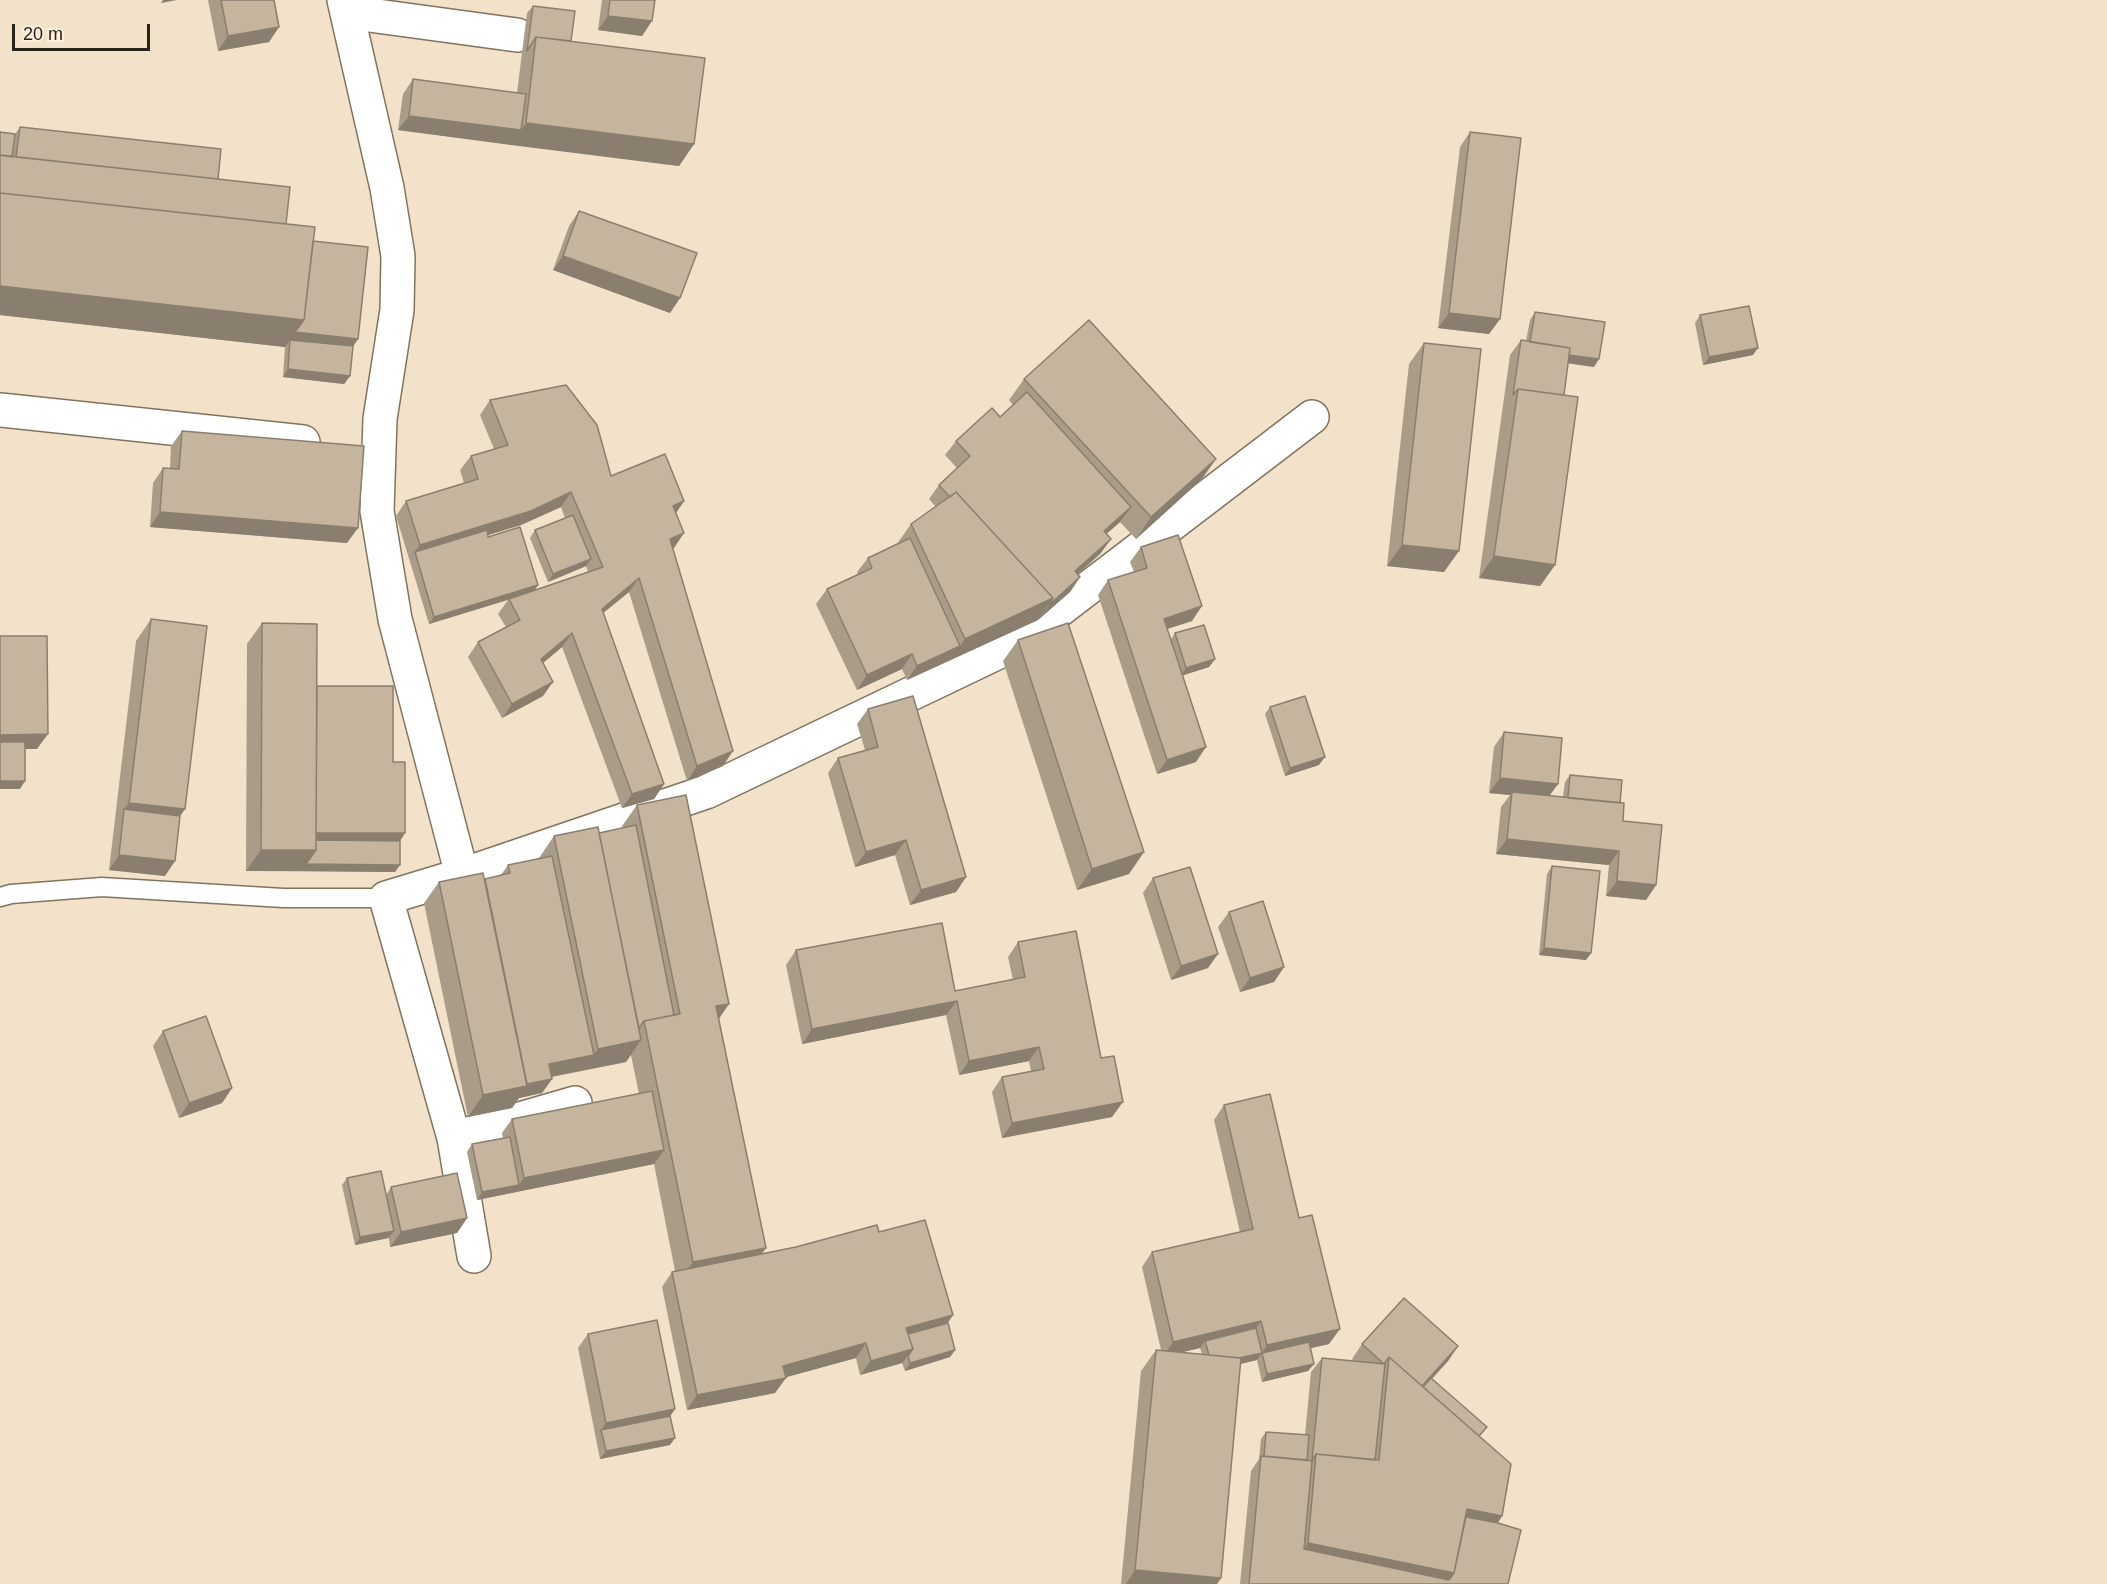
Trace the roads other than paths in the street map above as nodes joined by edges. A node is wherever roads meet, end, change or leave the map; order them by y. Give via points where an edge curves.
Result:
1 (346, 6) edge
2 (517, 35) dead end
3 (0, 410) edge
4 (1312, 417) dead end
5 (353, 453) junction
6 (462, 875) junction
7 (0, 897) edge
8 (386, 898) junction
9 (575, 1103) dead end
10 (453, 1138) junction
11 (474, 1256) dead end

1 - 2 street
1 - 5 street via 387,188 398,256 397,310 380,419
3 - 5 street
4 - 6 street via 1015,644 706,792
5 - 6 street via 377,511 395,619
6 - 8 street
7 - 8 lane via 102,887 283,898
8 - 10 street
9 - 10 street
10 - 11 street

